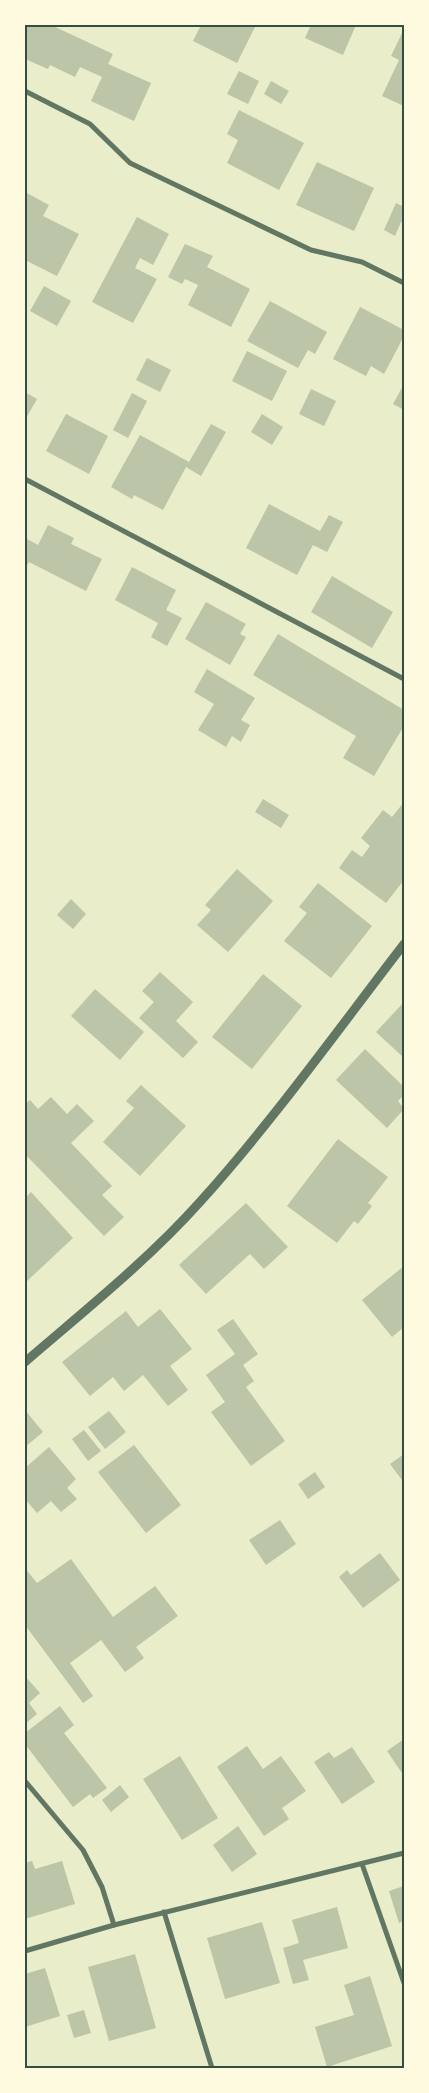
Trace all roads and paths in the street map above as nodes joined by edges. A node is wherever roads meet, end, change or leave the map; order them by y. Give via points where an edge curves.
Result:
1 (25, 91) edge
2 (404, 284) edge
3 (25, 479) edge
4 (404, 679) edge
5 (404, 944) edge
6 (25, 1362) edge
7 (25, 1781) edge
8 (404, 1852) edge
9 (362, 1864) junction
10 (164, 1912) junction
11 (114, 1924) junction
12 (25, 1950) edge
13 (404, 1984) edge
14 (212, 2068) edge

1 - 2 street via 90,124 130,163 311,250 362,262
3 - 4 street
5 - 6 street via 260,1132 198,1204 118,1281
7 - 11 street via 83,1850 102,1887
8 - 9 street
9 - 10 street
9 - 13 street
10 - 11 street
10 - 14 street
11 - 12 street

